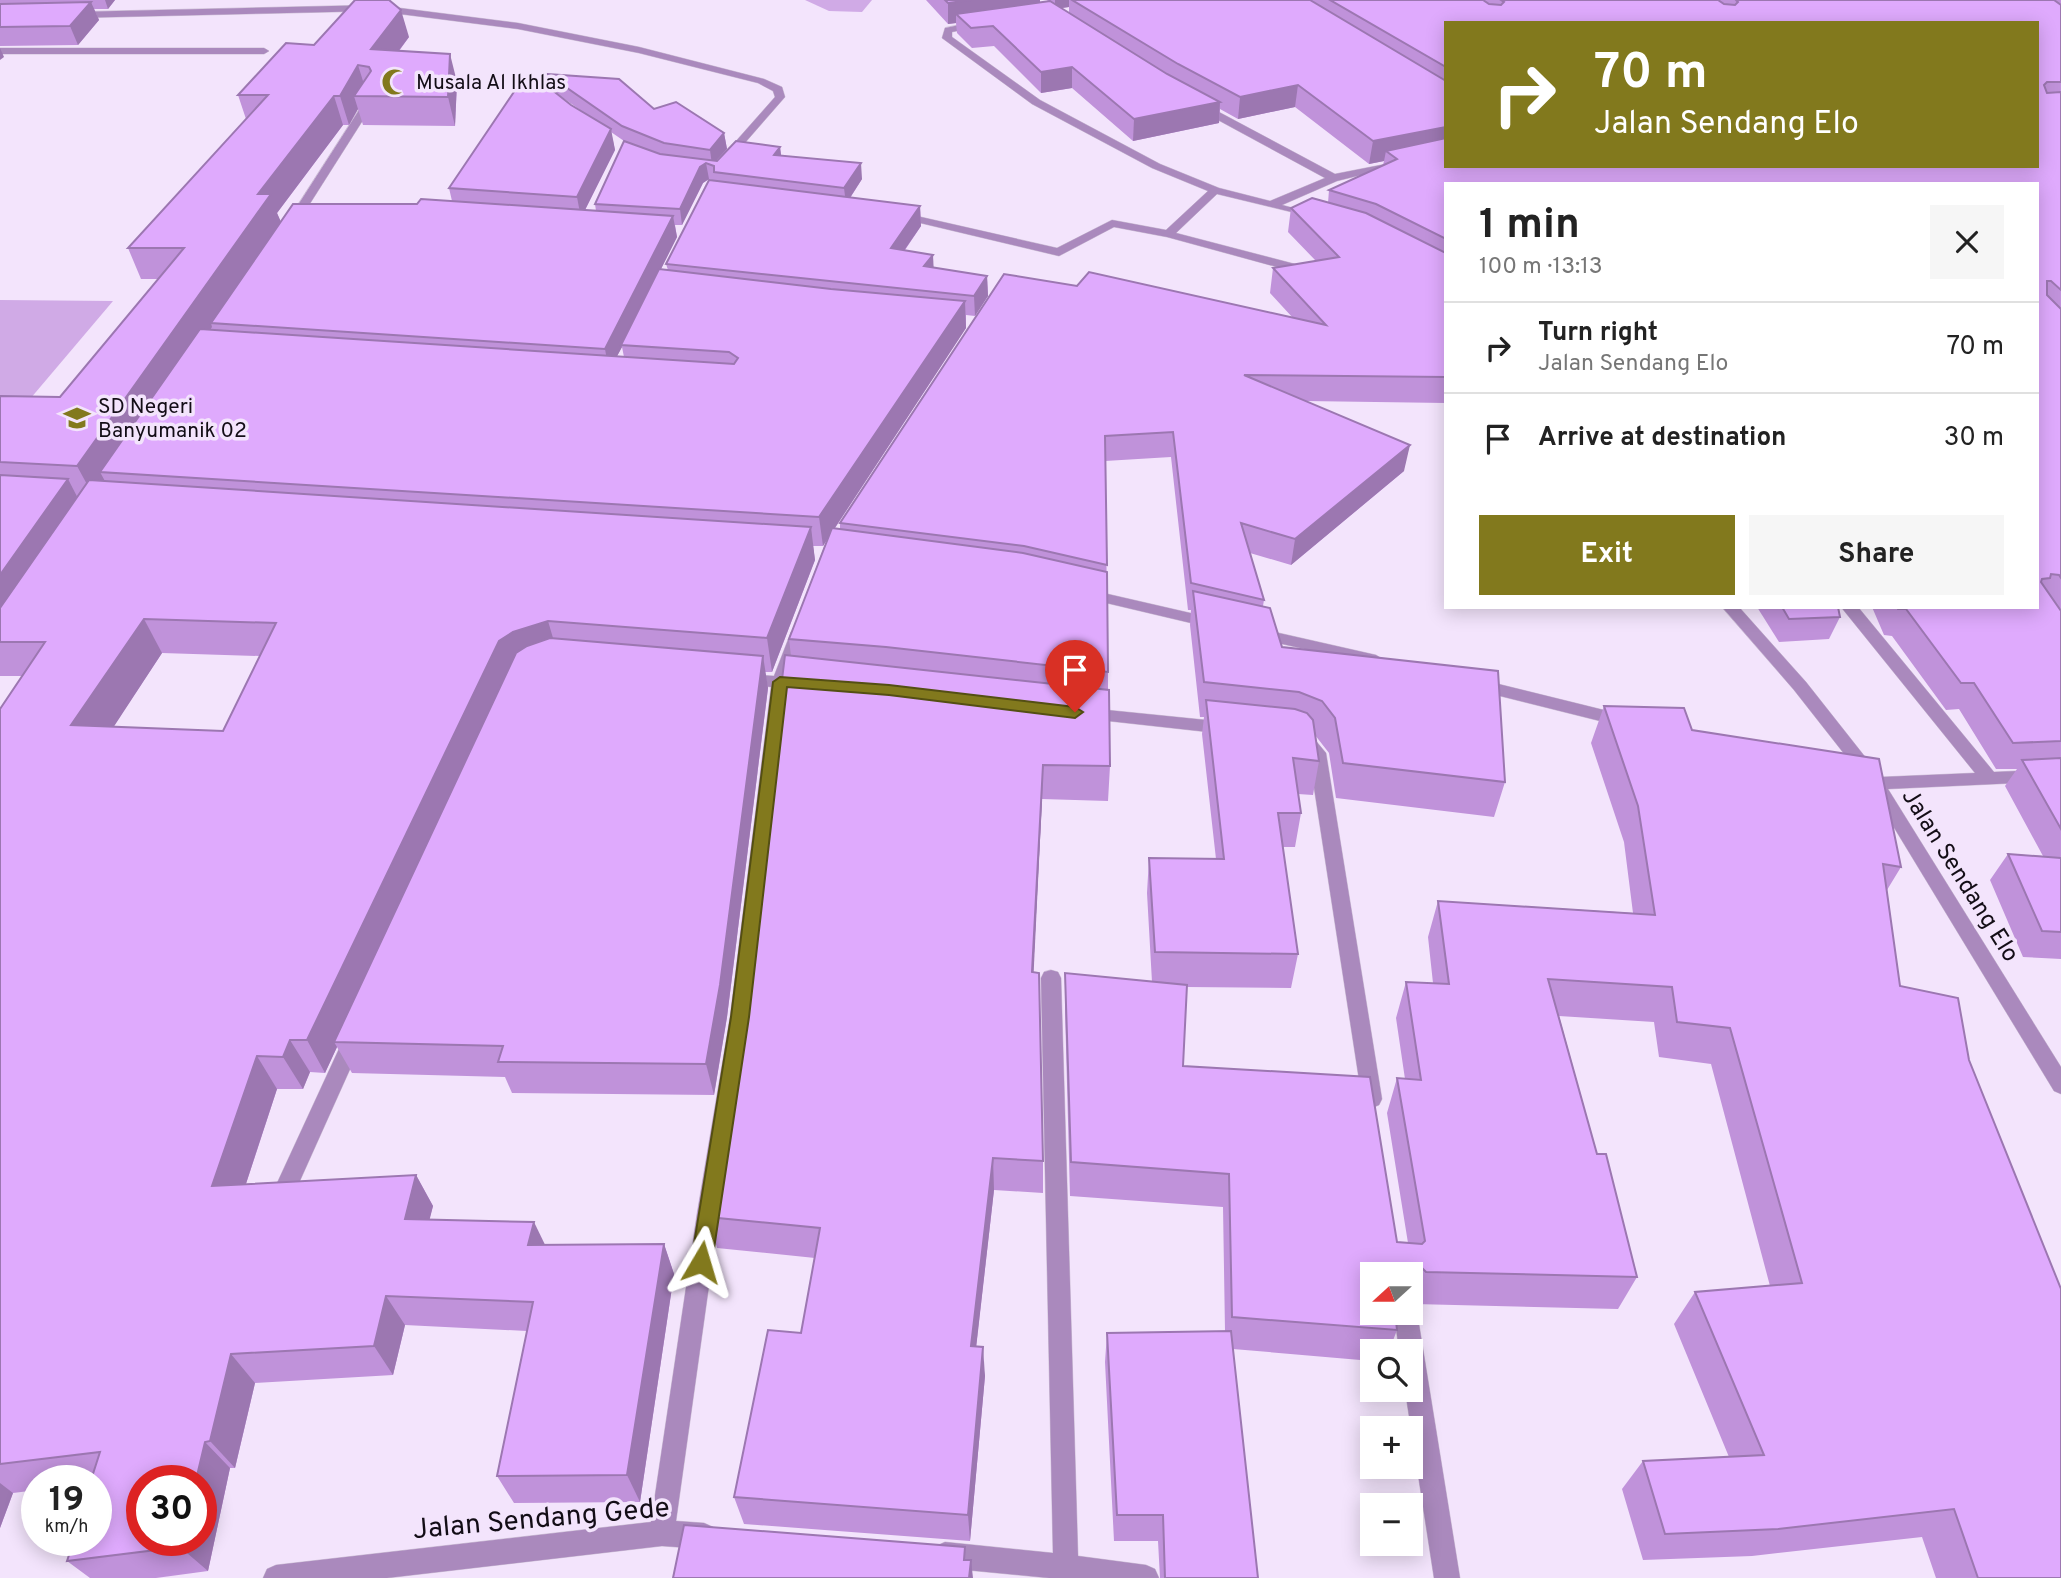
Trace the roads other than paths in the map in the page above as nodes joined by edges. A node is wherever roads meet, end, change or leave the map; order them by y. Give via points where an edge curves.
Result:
1 (56, 15) edge
2 (985, 23) edge
3 (0, 51) edge
4 (264, 51) dead end
5 (1182, 96) edge
6 (372, 98) edge
7 (1408, 162) edge
8 (716, 172) edge
9 (1334, 178) junction
10 (1215, 190) junction
11 (1274, 204) junction
12 (304, 205) junction
13 (318, 206) edge
14 (881, 213) edge
15 (1327, 220) edge
16 (1168, 234) junction
17 (282, 239) edge
18 (1310, 272) edge
19 (1065, 589) edge
20 (1732, 609) edge
21 (1852, 609) edge
22 (804, 618) edge
23 (1387, 663) edge
24 (725, 677) edge
25 (1455, 680) edge
26 (780, 682) junction
27 (821, 685) edge
28 (1075, 712) edge
29 (1645, 726) edge
30 (1238, 729) edge
31 (1293, 735) edge
32 (2061, 775) edge
33 (1849, 776) edge
34 (1989, 778) junction
35 (1876, 783) junction
36 (1051, 978) dead end
37 (363, 1019) edge
38 (2061, 1085) edge
39 (1375, 1123) edge
40 (283, 1194) edge
41 (1407, 1325) edge
42 (662, 1533) junction
43 (732, 1539) edge
44 (923, 1553) edge
45 (1066, 1572) edge
46 (276, 1578) edge
47 (1146, 1578) edge
48 (1447, 1578) edge

1 - 8 street via 376,8 445,15 639,50 778,89 780,97
2 - 10 street via 948,30 947,38 1036,102 1156,166
3 - 4 street
5 - 9 street
6 - 12 street
7 - 9 street
9 - 11 street
10 - 11 street
10 - 16 street
11 - 15 street
12 - 13 street
12 - 17 street
14 - 16 street via 1059,252 1107,224
16 - 18 street
19 - 23 street
20 - 35 street
21 - 34 street
22 - 26 street
24 - 26 street
25 - 29 street
26 - 27 street
26 - 42 street via 740,1017
28 - 30 street
31 - 39 street via 1309,742 1317,753
32 - 34 street
33 - 35 street, Jalan Sendang Elo
34 - 35 street
35 - 38 street, Jalan Sendang Elo
36 - 45 street
37 - 40 street
41 - 48 street
42 - 43 street, Jalan Sendang Gede
42 - 46 street, Jalan Sendang Gede
44 - 45 street
45 - 47 street

